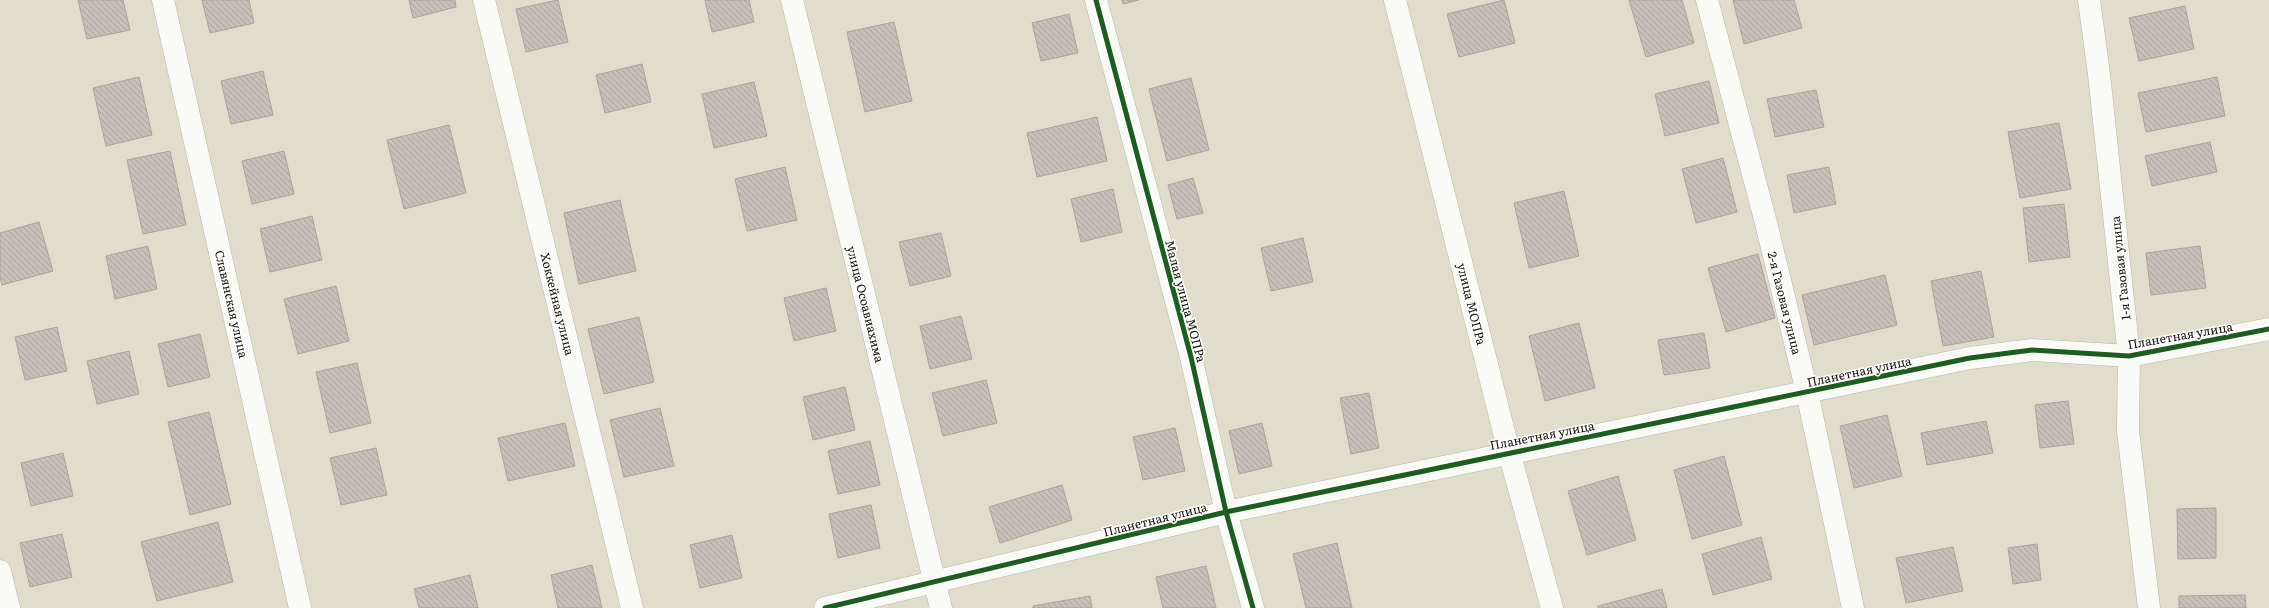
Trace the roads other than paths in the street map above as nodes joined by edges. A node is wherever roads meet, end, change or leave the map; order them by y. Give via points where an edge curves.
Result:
1 (163, 0) edge
2 (484, 0) edge
3 (792, 0) edge
4 (1096, 0) edge
5 (1395, 0) edge
6 (1707, 0) edge
7 (2090, 0) edge
8 (2269, 329) edge
9 (2129, 356) junction
10 (1807, 392) junction
11 (1509, 452) junction
12 (1226, 512) junction
13 (0, 571) edge
14 (935, 582) junction
15 (9, 608) edge
16 (300, 608) edge
17 (632, 608) edge
18 (825, 608) edge
19 (941, 608) edge
20 (1253, 608) edge
21 (1552, 608) edge
22 (1853, 608) edge
23 (2149, 608) edge

1 - 16 street, Славянская улица
2 - 17 street, Хоккейная улица
3 - 14 street, улица Осоавиахима
4 - 12 street, Малая улица МОПРа via 1191,356
5 - 11 street, улица МОПРа
6 - 10 street, 2-я Газовая улица via 1766,223
7 - 9 street, 1-я Газовая улица
8 - 9 street, Планетная улица
9 - 10 street, Планетная улица via 2032,350 1970,358
9 - 23 street, 1-я Газовая улица via 2128,431
10 - 11 street, Планетная улица
10 - 22 street, 2-я Газовая улица
11 - 12 street, Планетная улица
11 - 21 street, улица МОПРа
12 - 14 street, Планетная улица
12 - 20 street, Малая улица МОПРа
13 - 15 street
14 - 18 street, Планетная улица
14 - 19 street, улица Осоавиахима

